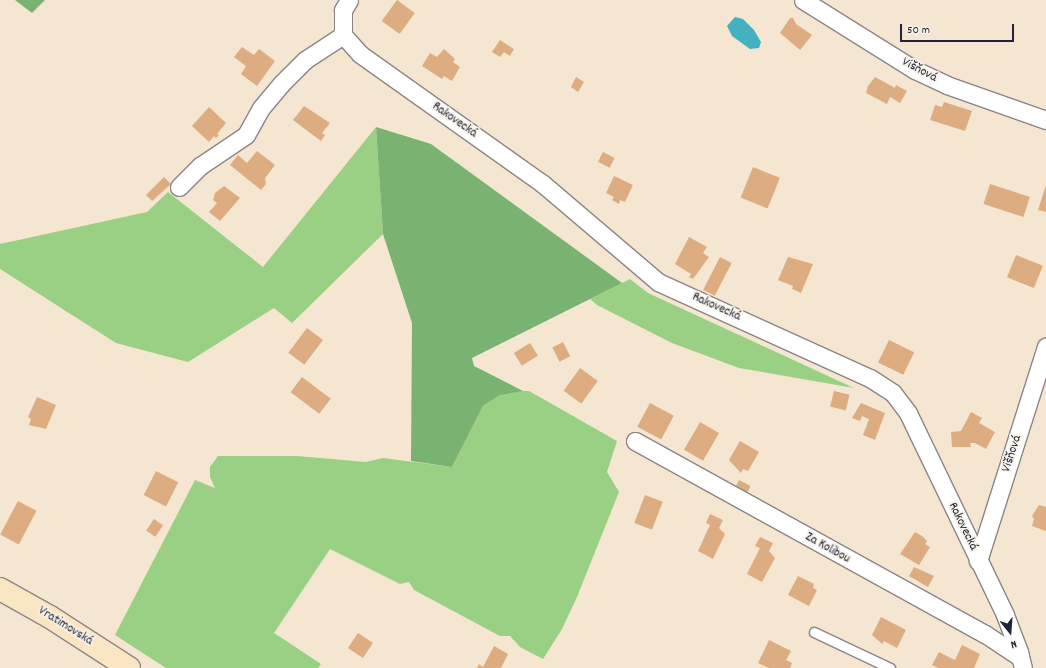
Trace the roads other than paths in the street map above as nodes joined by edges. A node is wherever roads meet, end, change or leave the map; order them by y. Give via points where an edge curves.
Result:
1 (349, 0) edge
2 (803, 0) edge
3 (343, 35) junction
4 (1046, 120) edge
5 (179, 186) dead end
6 (1046, 346) edge
7 (1038, 400) edge
8 (635, 441) dead end
9 (978, 561) junction
10 (0, 589) edge
11 (814, 632) dead end
12 (1022, 662) edge
13 (129, 668) edge
14 (890, 668) edge

1 - 3 street via 343,10
2 - 4 street, Višňová via 915,70 947,85
3 - 5 street via 305,60 261,108 246,134 200,166
3 - 9 street, Rakovecká via 360,54 544,184 658,282 870,378 893,393 908,413
6 - 7 street, Višňová
7 - 9 street, Višňová
8 - 12 street, Za Kolibou via 985,634
9 - 12 street, Rakovecká via 1005,615
10 - 13 main road, Vratimovská via 50,617
11 - 14 lane

